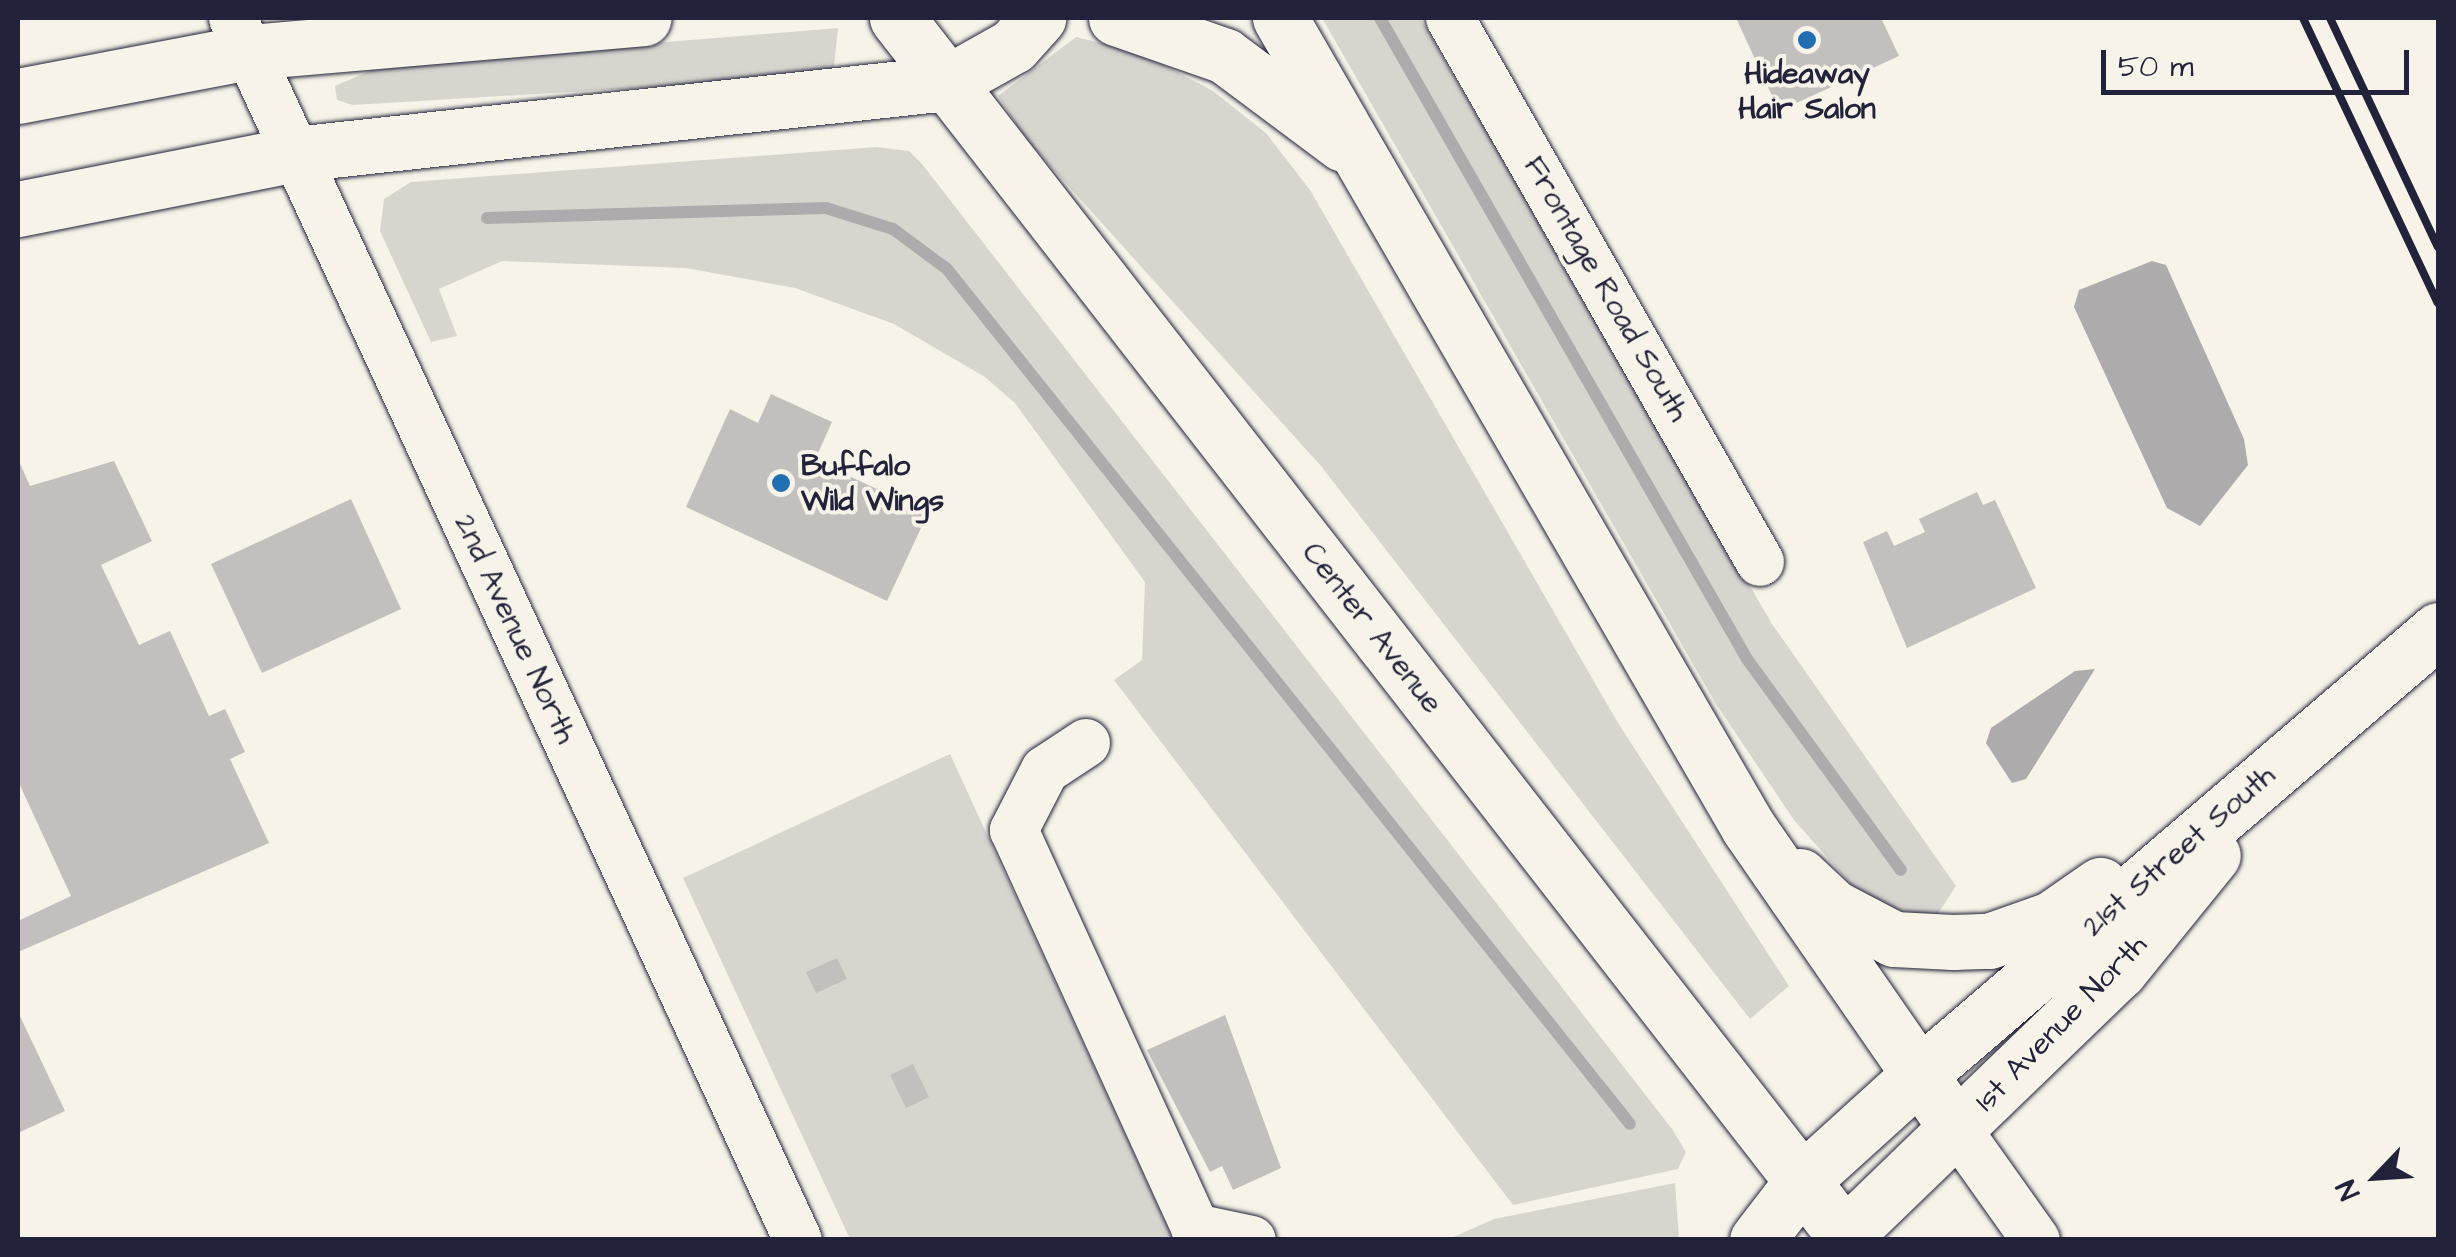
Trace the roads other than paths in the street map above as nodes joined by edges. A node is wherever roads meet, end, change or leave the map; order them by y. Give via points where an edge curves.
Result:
1 (644, 18) edge
2 (897, 18) edge
3 (1038, 18) edge
4 (1116, 18) edge
5 (1280, 18) edge
6 (1450, 18) edge
7 (538, 22) edge
8 (241, 35) edge
9 (947, 83) junction
10 (18, 96) edge
11 (296, 154) junction
12 (1362, 158) junction
13 (18, 209) edge
14 (1760, 562) dead end
15 (2438, 630) edge
16 (1086, 743) dead end
17 (2304, 744) junction
18 (1748, 827) junction
19 (1920, 1074) junction
20 (1957, 1129) junction
21 (1804, 1180) junction
22 (1844, 1238) edge
23 (798, 1240) edge
24 (1252, 1240) edge
25 (1757, 1240) edge
26 (2036, 1240) edge

1 - 7 main road
2 - 9 main road, Center Avenue
3 - 9 main road via 1013,46
4 - 12 main road via 1225,56
5 - 12 main road
6 - 14 street, Frontage Road South
7 - 8 main road
8 - 10 main road
8 - 11 street, 2nd Avenue North
9 - 11 main road
9 - 21 main road, Center Avenue
11 - 13 main road
11 - 23 street, 2nd Avenue North
12 - 18 main road
15 - 17 main road, 21st Street South
16 - 24 street via 1045,770 1014,830 1194,1228
17 - 18 main road via 2052,918 1988,941 1894,940 1833,906
17 - 19 main road, 21st Street South
17 - 20 main road, 1st Avenue North via 2119,970
18 - 19 main road
19 - 20 main road
19 - 21 main road
20 - 22 main road, 1st Avenue North
20 - 26 street
21 - 22 main road, Center Avenue
21 - 25 main road

